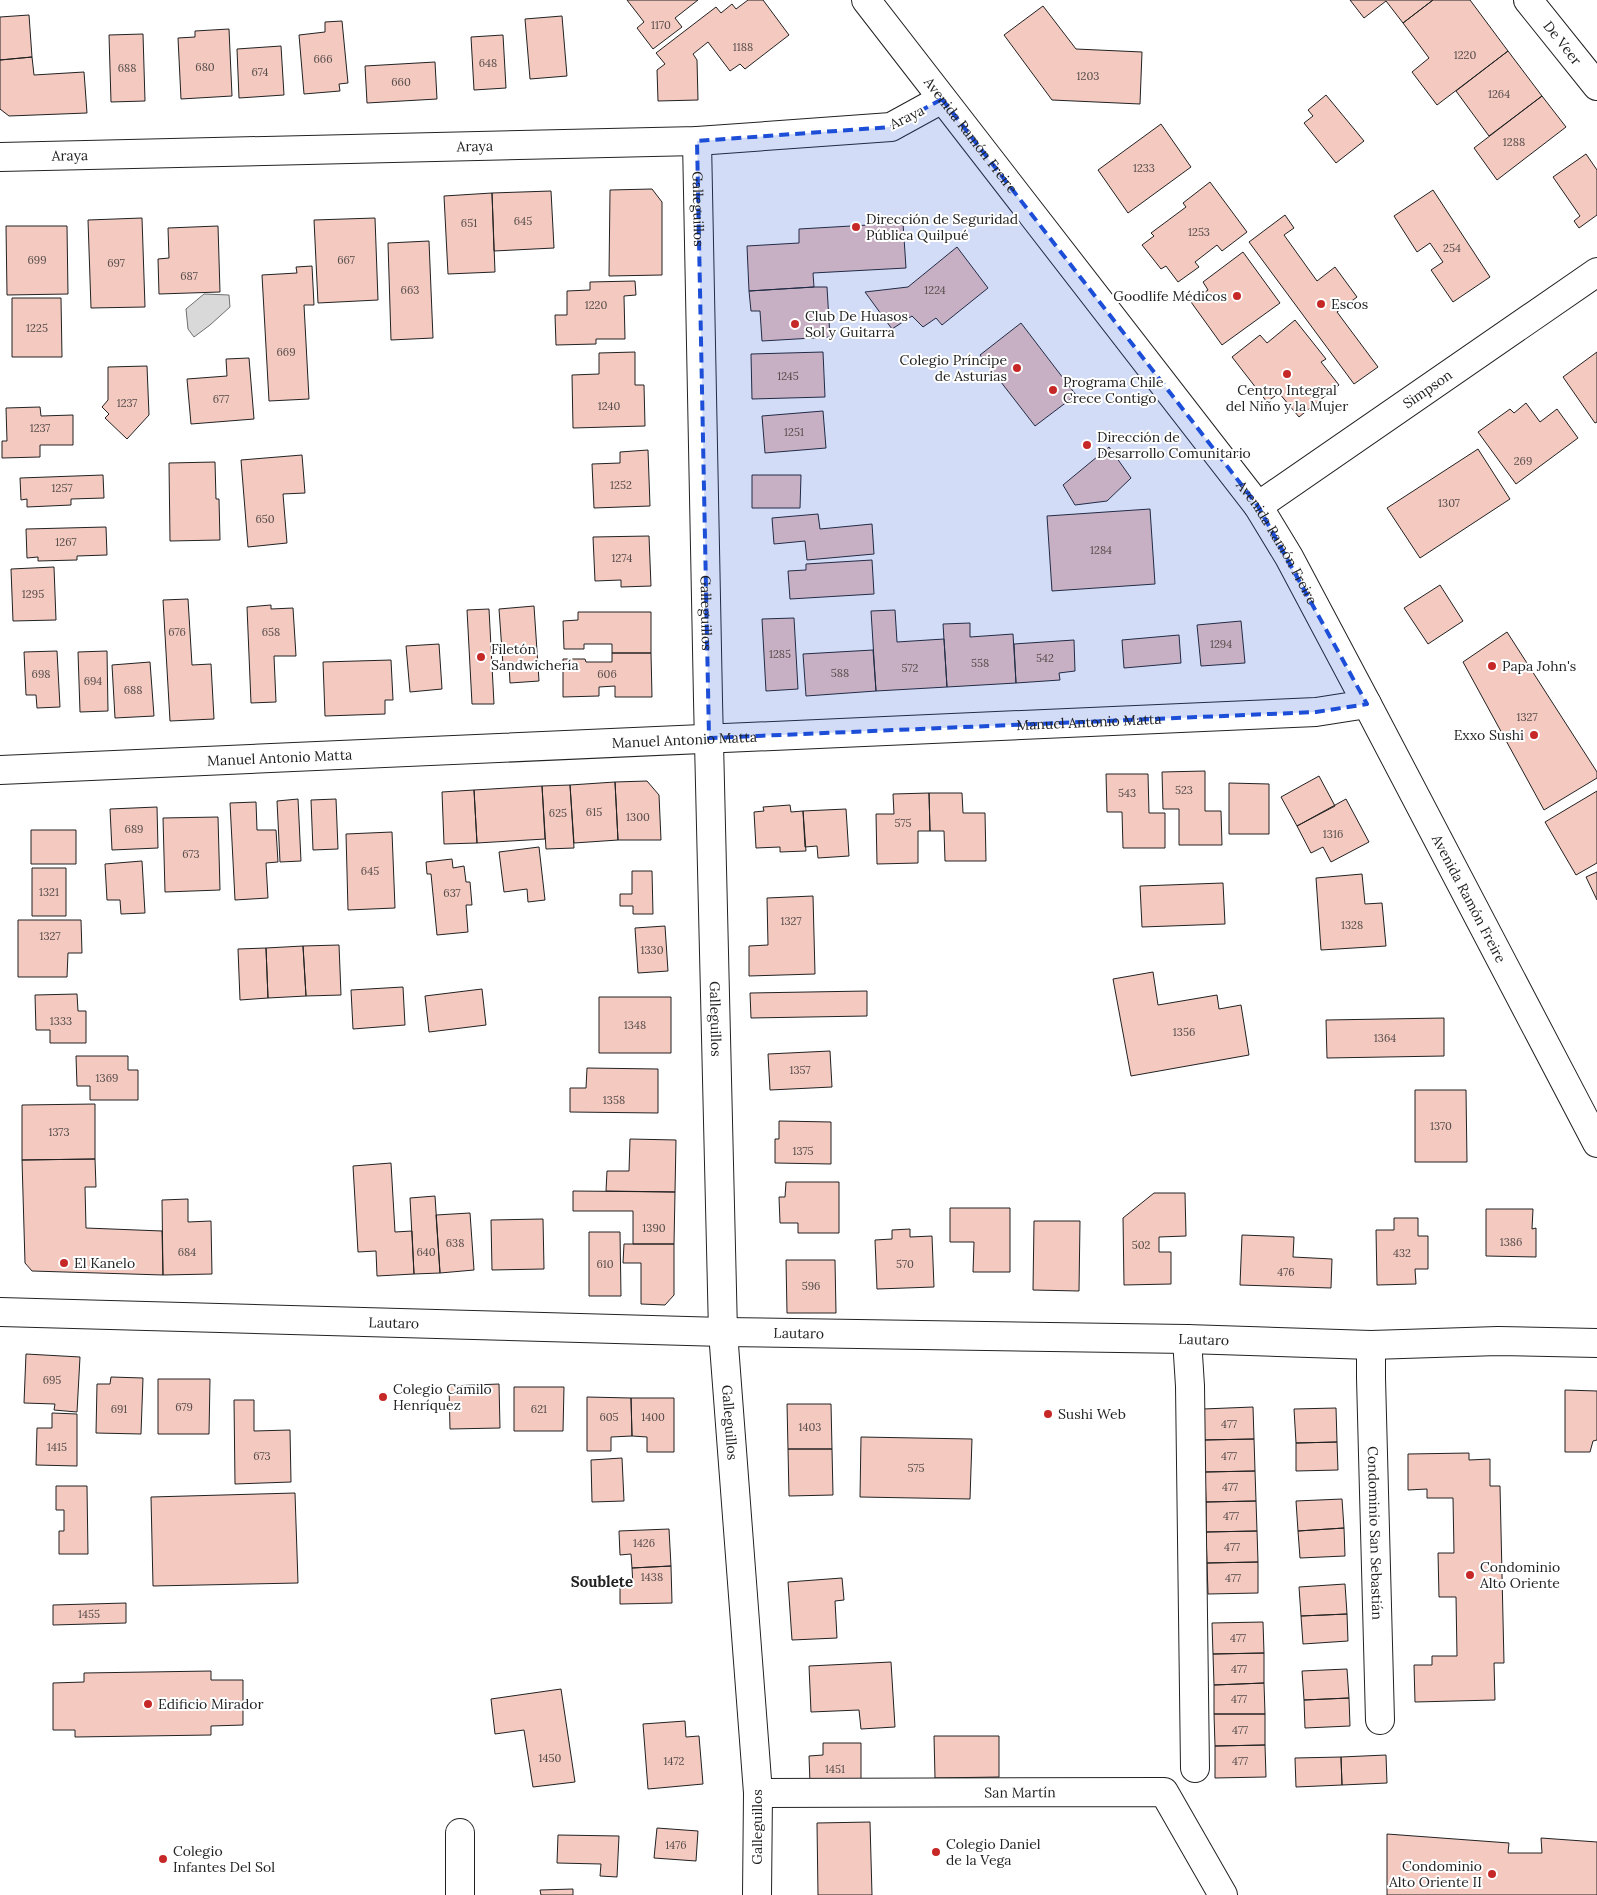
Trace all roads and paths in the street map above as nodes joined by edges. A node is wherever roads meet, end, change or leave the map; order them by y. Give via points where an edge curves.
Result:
1 (866, 0) edge
2 (1528, 0) edge
3 (1597, 86) edge
4 (942, 99) junction
5 (697, 141) junction
6 (0, 157) edge
7 (1597, 272) edge
8 (1258, 506) junction
9 (1367, 704) junction
10 (709, 738) junction
11 (0, 770) edge
12 (1597, 1143) edge
13 (0, 1312) edge
14 (723, 1332) junction
15 (1187, 1340) junction
16 (1597, 1343) edge
17 (1372, 1345) junction
18 (1380, 1720) dead end
19 (1195, 1768) dead end
20 (758, 1793) junction
21 (460, 1833) dead end
22 (460, 1895) edge
23 (757, 1895) edge
24 (1224, 1895) edge

1 - 4 street, Avenida Ramón Freire
2 - 3 street, De Veer
4 - 5 street, Araya via 891,128
4 - 8 street, Avenida Ramón Freire
5 - 6 street, Araya
5 - 10 street, Galleguillos
7 - 8 street, Simpson
8 - 9 street, Avenida Ramón Freire via 1289,557
9 - 10 street, Manuel Antonio Matta via 1316,712
9 - 12 street, Avenida Ramón Freire
10 - 11 street, Manuel Antonio Matta
10 - 14 street, Galleguillos
13 - 14 street, Lautaro
14 - 15 street, Lautaro
14 - 20 street, Galleguillos
15 - 17 street, Lautaro
15 - 19 street
16 - 17 street, Lautaro
17 - 18 street, Condominio San Sebastián
20 - 23 street, Galleguillos
20 - 24 street, San Martín via 1164,1792
21 - 22 street

